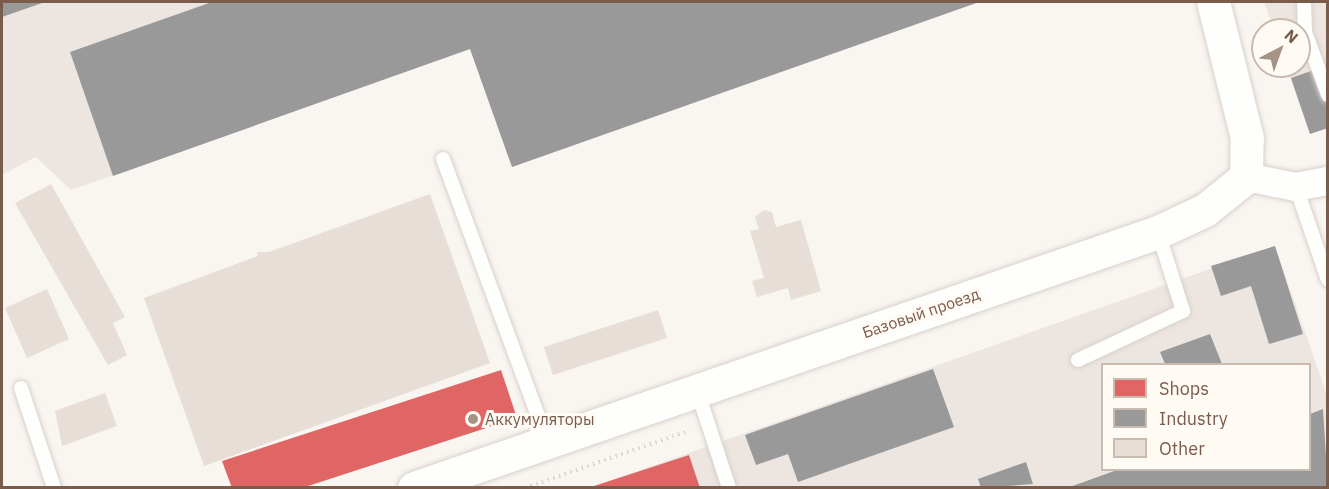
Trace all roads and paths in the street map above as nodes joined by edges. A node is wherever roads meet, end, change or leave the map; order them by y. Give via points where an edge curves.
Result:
1 (1213, 2) edge
2 (1304, 2) edge
3 (1328, 95) edge
4 (443, 159) dead end
5 (1246, 177) junction
6 (1328, 181) edge
7 (1296, 187) junction
8 (1158, 231) junction
9 (1328, 280) edge
10 (1078, 360) dead end
11 (21, 388) dead end
12 (697, 390) junction
13 (708, 424) junction
14 (548, 443) junction
15 (54, 488) edge
16 (414, 488) edge
17 (525, 488) edge
18 (729, 488) edge

1 - 5 street via 1247,138
2 - 3 lane via 1305,32
4 - 14 lane
5 - 7 street
5 - 8 street, Базовый проезд via 1227,196
6 - 7 street
7 - 9 lane
8 - 10 lane via 1183,311
8 - 12 street, Базовый проезд
11 - 15 lane
12 - 13 lane
12 - 14 street, Базовый проезд
13 - 17 path
13 - 18 lane
14 - 16 street, Базовый проезд

